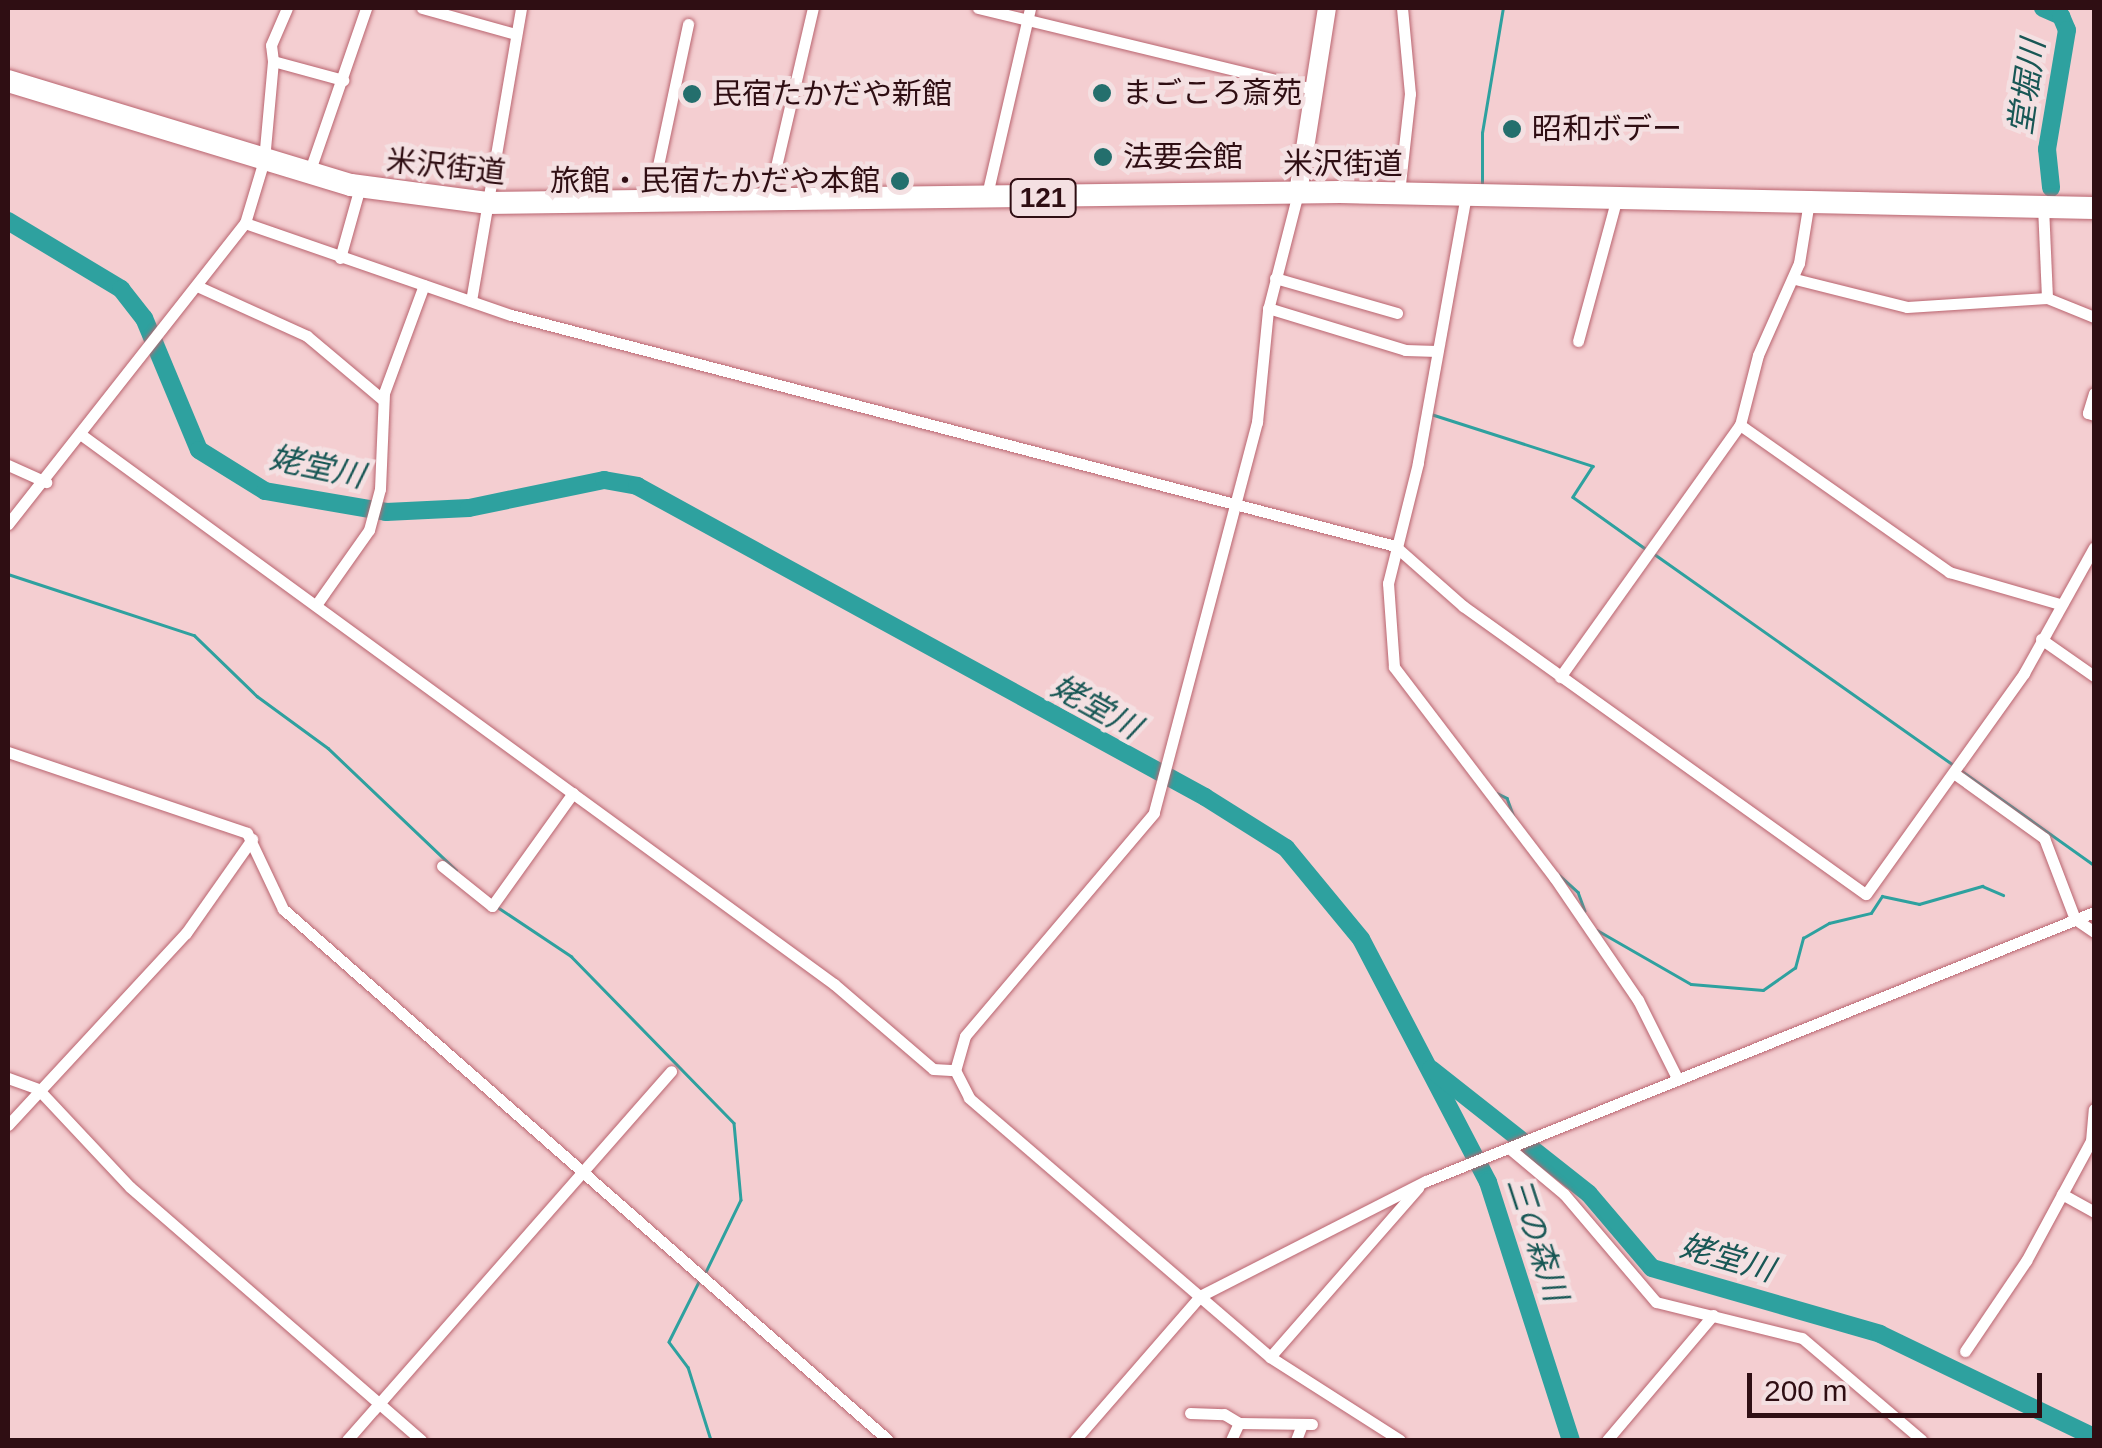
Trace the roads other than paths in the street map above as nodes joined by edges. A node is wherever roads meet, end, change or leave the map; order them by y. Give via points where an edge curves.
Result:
1 (287, 8) edge
2 (366, 8) edge
3 (422, 8) edge
4 (520, 8) edge
5 (812, 8) edge
6 (978, 8) edge
7 (1327, 8) edge
8 (1402, 8) edge
9 (1029, 13) edge
10 (688, 24) dead end
11 (515, 34) junction
12 (272, 61) junction
13 (343, 80) junction
14 (8, 81) edge
15 (1314, 89) junction
16 (264, 160) junction
17 (310, 174) junction
18 (360, 187) junction
19 (1298, 193) junction
20 (1399, 193) junction
21 (1466, 194) junction
22 (1617, 197) junction
23 (986, 199) junction
24 (1809, 201) junction
25 (768, 202) junction
26 (650, 203) junction
27 (488, 204) junction
28 (2043, 206) junction
29 (2094, 208) edge
30 (245, 222) junction
31 (340, 258) junction
32 (1276, 278) junction
33 (1795, 279) dead end
34 (424, 285) junction
35 (198, 286) junction
36 (2047, 298) junction
37 (471, 301) junction
38 (1268, 308) junction
39 (1397, 312) dead end
40 (2094, 317) edge
41 (1578, 341) dead end
42 (1437, 351) junction
43 (2094, 393) edge
44 (384, 400) junction
45 (2094, 415) edge
46 (1740, 425) junction
47 (82, 436) junction
48 (8, 466) edge
49 (46, 482) junction
50 (1233, 504) junction
51 (8, 524) edge
52 (1396, 546) junction
53 (2094, 548) edge
54 (2060, 604) junction
55 (316, 606) junction
56 (2041, 639) junction
57 (2094, 676) edge
58 (1560, 677) junction
59 (8, 754) edge
60 (1955, 774) junction
61 (573, 793) junction
62 (252, 839) junction
63 (442, 866) dead end
64 (2094, 912) edge
65 (2075, 919) junction
66 (2094, 932) edge
67 (671, 1070) dead end
68 (954, 1070) junction
69 (8, 1078) edge
70 (1678, 1080) junction
71 (38, 1089) junction
72 (2094, 1110) edge
73 (8, 1126) edge
74 (1507, 1149) junction
75 (582, 1170) junction
76 (1420, 1184) junction
77 (2062, 1194) junction
78 (2094, 1212) edge
79 (1200, 1296) junction
80 (1713, 1315) junction
81 (1965, 1351) dead end
82 (1270, 1357) junction
83 (380, 1404) junction
84 (1190, 1413) dead end
85 (1239, 1423) junction
86 (347, 1440) edge
87 (421, 1440) edge
88 (888, 1440) edge
89 (1075, 1440) edge
90 (1231, 1440) edge
91 (1296, 1440) edge
92 (1400, 1440) edge
93 (1607, 1440) edge
94 (1922, 1440) edge

1 - 12 street via 271,45
2 - 13 street
3 - 11 street
4 - 11 street
5 - 25 street
6 - 9 street
7 - 15 street
8 - 20 street via 1410,94
9 - 15 street via 1128,48
9 - 23 street
10 - 26 street
11 - 27 street
12 - 13 street
12 - 16 street
13 - 17 street
14 - 16 highway, 米沢街道 / 121
15 - 19 street
16 - 17 highway, 米沢街道 / 121
16 - 30 street
17 - 18 highway, 米沢街道 / 121
18 - 27 highway, 米沢街道 / 121
18 - 31 street
19 - 20 highway, 米沢街道 / 121
19 - 23 highway, 米沢街道 / 121
19 - 32 street
20 - 21 highway, 米沢街道 / 121
21 - 22 highway, 米沢街道 / 121
21 - 42 street
22 - 24 highway, 米沢街道 / 121
22 - 41 street
23 - 25 highway, 米沢街道 / 121
24 - 28 highway, 米沢街道 / 121
24 - 46 street via 1799,263 1758,355
25 - 26 highway, 米沢街道 / 121
26 - 27 highway, 米沢街道 / 121
27 - 37 street
28 - 29 highway, 米沢街道 / 121
28 - 36 street
30 - 31 street
30 - 35 street
31 - 34 street
32 - 38 street
32 - 39 street
33 - 36 street via 1907,307
34 - 37 street
34 - 44 street
35 - 44 street via 307,336
35 - 47 street
36 - 40 street
37 - 50 street
38 - 42 street via 1404,350
38 - 50 street via 1259,410
42 - 52 street
43 - 45 street via 2088,413
44 - 55 street via 369,530
46 - 54 street via 1950,572
46 - 58 street
47 - 49 street
47 - 55 street
48 - 49 street
49 - 51 street
50 - 52 street
50 - 68 street via 1146,827 966,1036
52 - 58 street via 1463,606
52 - 70 street via 1387,592 1397,677 1554,877 1638,1000
53 - 54 street
54 - 56 street
55 - 61 street
56 - 57 street
56 - 60 street
58 - 60 street via 1866,894
59 - 62 street via 235,827
60 - 65 street via 2044,838
61 - 63 street via 492,906
61 - 68 street via 834,984 932,1069
62 - 71 street via 186,933
62 - 75 street via 283,908
64 - 65 street
65 - 66 street
65 - 70 street
67 - 75 street
68 - 79 street via 969,1098
69 - 71 street
70 - 74 street
71 - 73 street
71 - 83 street via 130,1187
72 - 77 street via 2091,1141
74 - 76 street
74 - 80 street via 1564,1194 1656,1302
75 - 83 street
75 - 88 street
76 - 79 street
76 - 82 street
77 - 78 street
77 - 81 street
79 - 82 street
79 - 89 street
80 - 93 street
80 - 94 street via 1802,1338
82 - 92 street
83 - 86 street
83 - 87 street
84 - 85 street via 1224,1414
85 - 90 street
85 - 91 street via 1307,1424

